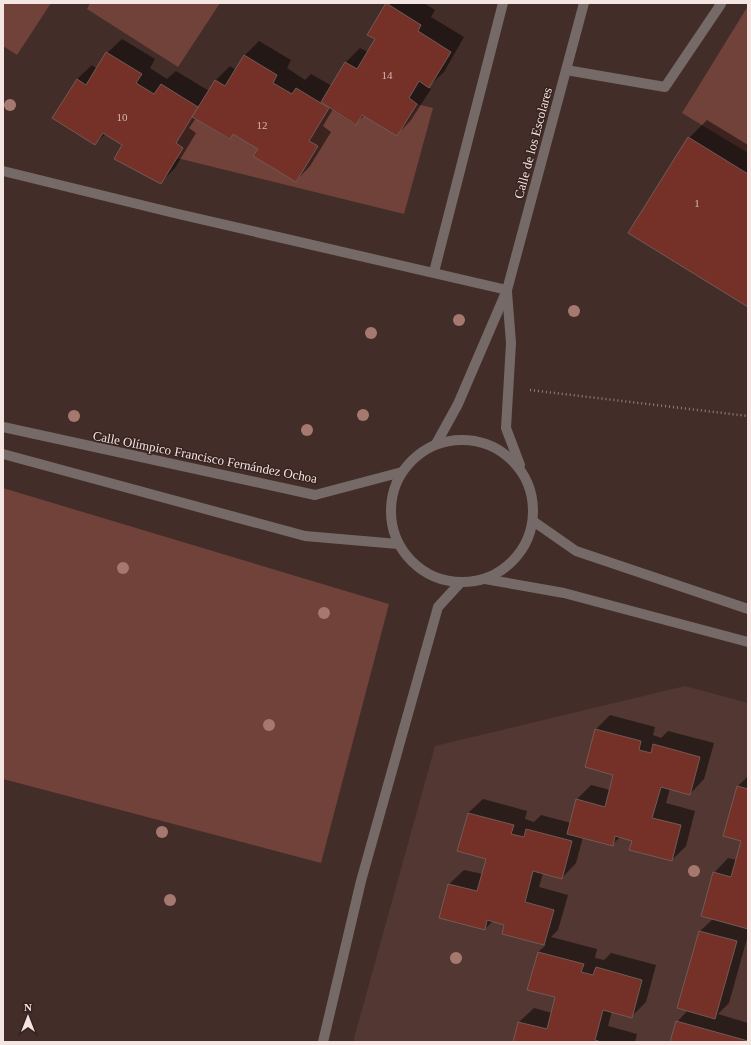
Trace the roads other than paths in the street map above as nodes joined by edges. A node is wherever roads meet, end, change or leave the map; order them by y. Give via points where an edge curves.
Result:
1 (503, 3) edge
2 (584, 3) edge
3 (719, 3) edge
4 (566, 70) junction
5 (3, 171) edge
6 (434, 272) junction
7 (507, 290) junction
8 (3, 427) edge
9 (436, 444) junction
10 (3, 454) edge
11 (402, 472) junction
12 (522, 473) junction
13 (533, 521) junction
14 (398, 544) junction
15 (485, 579) junction
16 (460, 583) junction
17 (748, 609) edge
18 (748, 642) edge
19 (323, 1042) edge

1 - 6 street
2 - 4 street, Calle de los Escolares
3 - 4 street via 721,4 665,86
4 - 7 street, Calle de los Escolares
5 - 6 street
6 - 7 street
7 - 9 street, Calle de los Escolares via 458,404
7 - 12 street, Calle de los Escolares via 511,343 506,428
8 - 11 street, Calle Olímpico Francisco Fernández Ochoa via 315,495
9 - 11 street via 417,455
9 - 12 street via 455,440 475,441 493,447 510,458
10 - 14 street via 306,536
11 - 14 street via 393,489 390,508 391,526
12 - 13 street via 532,496
13 - 15 street via 524,547 507,567
13 - 17 street via 576,551
14 - 16 street via 413,565 435,578
15 - 16 street
15 - 18 street via 564,593
16 - 19 street via 438,607 361,882

